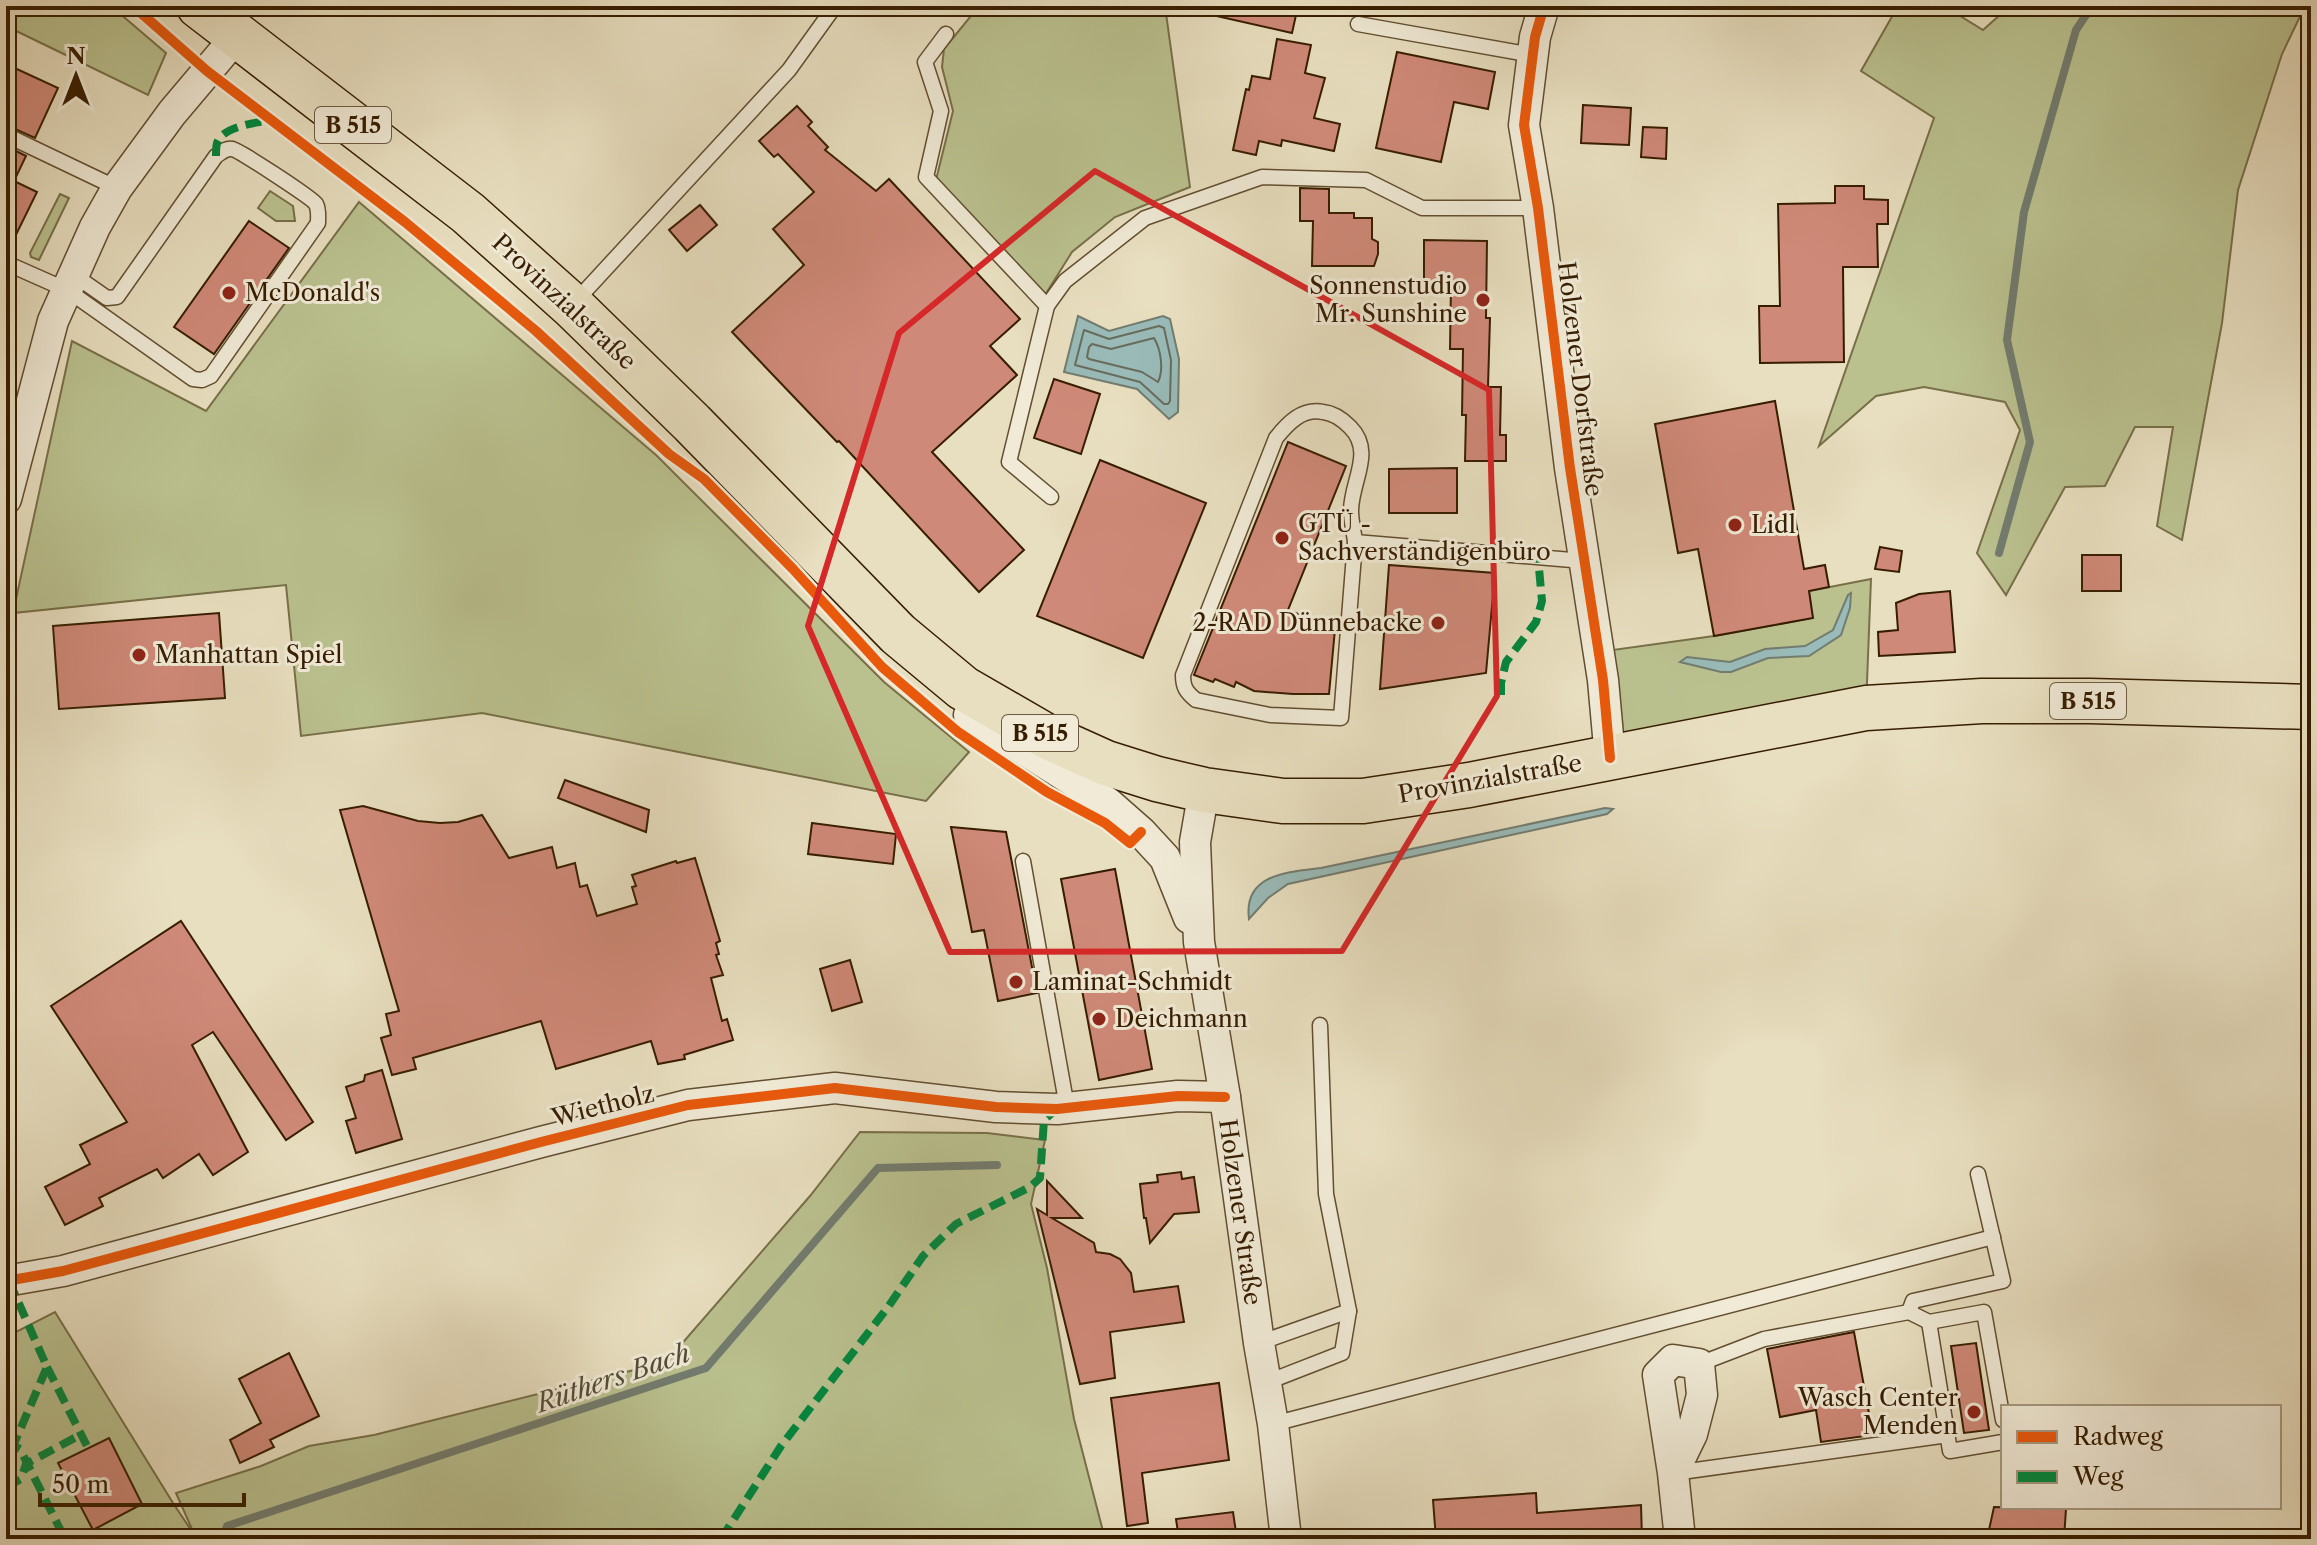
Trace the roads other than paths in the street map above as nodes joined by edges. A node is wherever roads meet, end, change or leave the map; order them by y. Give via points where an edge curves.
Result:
1 (199, 6) edge
2 (835, 6) edge
3 (1544, 6) edge
4 (1358, 24) dead end
5 (946, 34) dead end
6 (237, 36) junction
7 (1532, 55) junction
8 (6, 135) edge
9 (117, 188) junction
10 (1538, 208) junction
11 (6, 263) edge
12 (70, 282) junction
13 (572, 306) junction
14 (1047, 306) junction
15 (1051, 497) dead end
16 (6, 499) edge
17 (1355, 542) junction
18 (1584, 561) junction
19 (898, 634) junction
20 (2311, 707) edge
21 (1610, 758) junction
22 (1204, 790) junction
23 (1023, 861) dead end
24 (1199, 942) junction
25 (1320, 1025) dead end
26 (1225, 1097) junction
27 (1067, 1107) junction
28 (1978, 1174) dead end
29 (1993, 1237) junction
30 (6, 1281) edge
31 (1349, 1311) junction
32 (1909, 1312) junction
33 (1929, 1322) junction
34 (1259, 1343) junction
35 (1699, 1364) junction
36 (1265, 1383) junction
37 (2001, 1409) edge
38 (1273, 1424) junction
39 (1948, 1435) junction
40 (2001, 1442) edge
41 (1673, 1473) junction
42 (1286, 1539) edge
43 (1680, 1539) edge

1 - 6 main road, Provinzialstraße / B 515
2 - 13 lane via 789,70
3 - 7 street, Holzener Dorfstraße
4 - 7 lane
5 - 14 lane via 925,62 941,111 926,177
6 - 9 street
6 - 13 main road, Provinzialstraße / B 515 via 468,213
7 - 10 street, Holzener Dorfstraße via 1524,125
8 - 9 lane
9 - 12 street
10 - 14 lane via 1422,208 1366,180 1262,177 1145,218 1065,281
10 - 18 street, Holzener Dorfstraße
11 - 12 lane
12 - 12 lane via 104,318 202,380 211,376 318,223 319,213 315,202 266,169 235,149 225,150 117,297
12 - 16 street via 53,321
13 - 19 main road, Provinzialstraße / B 515
14 - 15 lane via 1009,462
17 - 17 lane via 1341,718 1270,715 1196,700 1187,693 1183,675 1276,438 1297,416 1325,412 1338,416 1357,434 1362,463 1351,509
17 - 18 lane
18 - 21 street, Holzener Dorfstraße
19 - 22 main road, Provinzialstraße / B 515 via 963,688 1046,736 1106,763
19 - 24 street, Provinzialstraße via 905,658 967,714 1108,803 1141,832 1165,858
20 - 21 main road, Provinzialstraße / B 515 via 1982,701 1866,708
21 - 22 main road, Provinzialstraße / B 515 via 1363,801 1283,801
22 - 24 street, Holzener Straße via 1195,842
23 - 27 lane
24 - 26 street, Holzener Straße
25 - 31 lane via 1326,1194
26 - 27 street, Wietholz
26 - 34 street, Holzener Straße
27 - 30 street, Wietholz via 996,1107 835,1088 688,1105 63,1271
28 - 29 lane
29 - 32 lane via 2003,1281 1913,1301
29 - 38 lane
31 - 34 lane
31 - 36 lane via 1342,1353
32 - 33 lane
32 - 35 lane via 1764,1339
33 - 37 lane via 1984,1312
33 - 39 lane
34 - 36 street, Holzener Straße
35 - 41 street via 1702,1395 1692,1434
35 - 41 street via 1673,1360 1658,1375
36 - 38 street, Holzener Straße
38 - 42 street, Holzener Straße
39 - 40 lane via 1950,1451
39 - 41 lane
41 - 43 street

